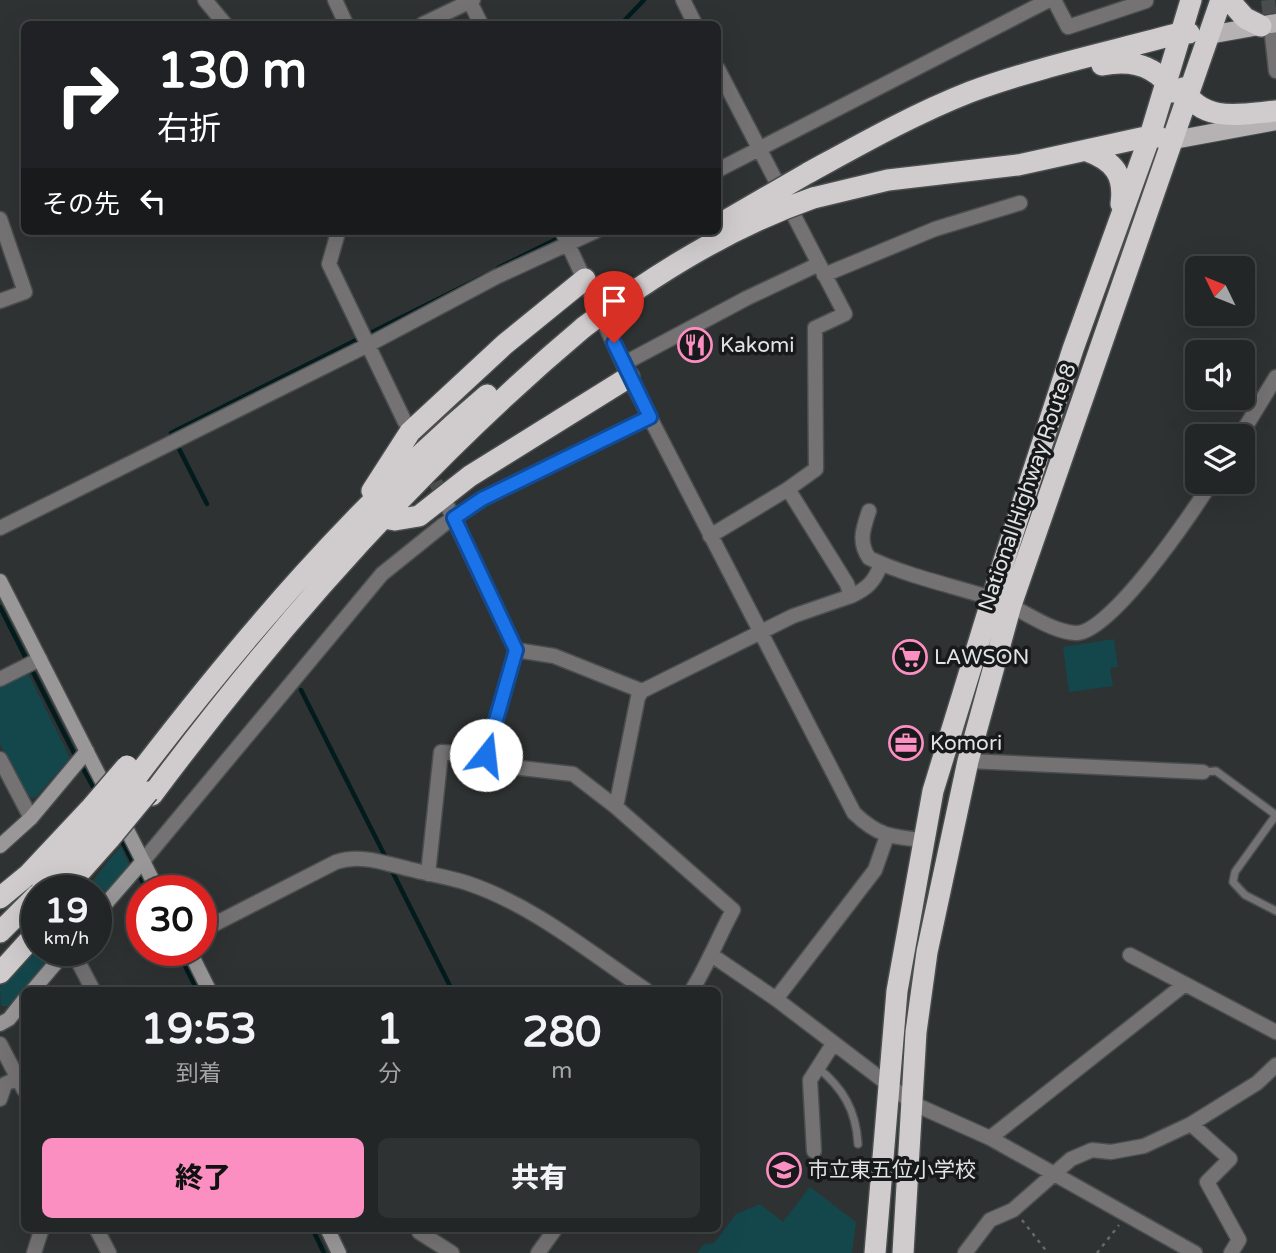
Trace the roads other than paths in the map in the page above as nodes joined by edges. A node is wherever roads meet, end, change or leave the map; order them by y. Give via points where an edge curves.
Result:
1 (205, 0) edge
2 (335, 0) edge
3 (471, 0) edge
4 (682, 0) edge
5 (1051, 0) edge
6 (1191, 0) edge
7 (1221, 0) edge
8 (1229, 0) edge
9 (1146, 1) edge
10 (222, 21) edge
11 (345, 21) edge
12 (429, 21) edge
13 (480, 21) edge
14 (693, 21) edge
15 (1270, 28) edge
16 (1209, 35) junction
17 (1179, 37) junction
18 (1276, 71) edge
19 (1023, 74) junction
20 (721, 75) edge
21 (1166, 80) junction
22 (1188, 98) junction
23 (1276, 111) edge
24 (1276, 121) edge
25 (1176, 134) junction
26 (1150, 135) junction
27 (758, 149) junction
28 (1087, 151) junction
29 (721, 168) edge
30 (1020, 203) dead end
31 (0, 219) edge
32 (721, 223) edge
33 (1117, 227) junction
34 (337, 235) edge
35 (702, 235) edge
36 (565, 239) edge
37 (822, 269) junction
38 (585, 279) junction
39 (0, 301) edge
40 (581, 324) junction
41 (364, 338) junction
42 (626, 371) junction
43 (1276, 377) edge
44 (1271, 400) edge
45 (650, 417) junction
46 (405, 422) tunnel mouth
47 (1250, 424) edge
48 (788, 489) junction
49 (1203, 494) edge
50 (451, 511) junction
51 (869, 511) dead end
52 (384, 518) junction
53 (0, 528) edge
54 (344, 530) junction
55 (710, 536) junction
56 (881, 564) junction
57 (0, 581) edge
58 (851, 596) junction
59 (1002, 601) junction
60 (760, 633) junction
61 (516, 650) junction
62 (40, 659) junction
63 (0, 679) edge
64 (642, 691) junction
65 (87, 751) junction
66 (486, 755) junction
67 (0, 759) edge
68 (968, 761) junction
69 (1203, 772) joint
70 (141, 782) junction
71 (616, 807) junction
72 (31, 818) junction
73 (104, 828) junction
74 (887, 836) junction
75 (923, 840) junction
76 (0, 846) edge
77 (143, 860) junction
78 (428, 874) junction
79 (57, 875) edge
80 (73, 875) edge
81 (80, 875) edge
82 (150, 875) edge
83 (112, 896) edge
84 (0, 898) edge
85 (21, 911) edge
86 (1276, 911) edge
87 (217, 923) edge
88 (0, 932) edge
89 (21, 933) edge
90 (21, 950) edge
91 (0, 953) edge
92 (1130, 955) dead end
93 (713, 956) junction
94 (55, 966) edge
95 (79, 966) edge
96 (197, 966) edge
97 (0, 973) edge
98 (1185, 984) junction
99 (36, 987) edge
100 (91, 987) edge
101 (208, 987) edge
102 (642, 987) edge
103 (694, 987) edge
104 (776, 999) junction
105 (21, 1004) edge
106 (0, 1024) edge
107 (1276, 1032) edge
108 (0, 1044) edge
109 (833, 1044) junction
110 (1276, 1065) edge
111 (817, 1066) junction
112 (21, 1084) edge
113 (890, 1086) junction
114 (0, 1099) edge
115 (914, 1104) junction
116 (1191, 1124) junction
117 (990, 1138) junction
118 (858, 1143) dead end
119 (814, 1151) dead end
120 (1055, 1174) junction
121 (40, 1232) edge
122 (98, 1232) edge
123 (329, 1232) edge
124 (419, 1232) dead end
125 (554, 1232) edge
126 (541, 1252) edge
127 (34, 1253) edge
128 (108, 1253) edge
129 (339, 1253) edge
130 (452, 1253) edge
131 (875, 1253) edge
132 (903, 1253) edge
133 (965, 1253) edge
134 (1195, 1253) edge
135 (1231, 1253) edge

1 - 10 street
2 - 11 street
3 - 12 street
3 - 13 street
4 - 14 street
5 - 9 street via 1068,27
5 - 27 street
6 - 17 highway, National Highway Route 8
7 - 16 highway, National Highway Route 8
8 - 15 highway via 1245,18
15 - 16 main road
15 - 18 street
16 - 17 highway
16 - 22 highway, National Highway Route 8
17 - 19 highway
17 - 21 highway, National Highway Route 8
17 - 22 highway via 1178,79
19 - 21 highway via 1119,61 1149,68
19 - 32 highway, bridge via 917,115
20 - 27 street
21 - 25 highway via 1175,96
21 - 26 highway, National Highway Route 8
22 - 23 highway via 1219,115
22 - 25 highway, National Highway Route 8
24 - 25 main road
25 - 26 highway
25 - 59 highway, National Highway Route 8
26 - 28 highway
26 - 33 highway, National Highway Route 8
27 - 29 street
27 - 37 street
28 - 33 highway via 1117,169 1123,187
28 - 40 highway, bridge via 1018,165 888,180 813,198 726,236
30 - 37 street
31 - 39 street via 25,292
33 - 59 highway, National Highway Route 8 via 1073,349
34 - 41 street via 329,264
35 - 40 highway via 641,274
36 - 38 street
36 - 41 street via 496,277
37 - 42 street via 747,298
37 - 48 street via 845,314 816,328 816,469
38 - 42 street
38 - 54 highway via 505,344 410,432
40 - 52 highway
40 - 54 highway via 465,414
41 - 46 street
41 - 53 street via 169,445
42 - 45 street
42 - 52 highway via 470,476 419,516
43 - 44 street
44 - 47 street
45 - 50 street
45 - 55 street
48 - 55 street
48 - 58 street
49 - 59 street via 1156,562 1098,626 1078,634 1058,629
50 - 61 street
50 - 77 street via 350,609
51 - 56 street via 862,547 869,558
52 - 70 highway via 284,627 190,744
54 - 70 highway via 209,684
55 - 60 street
56 - 58 street via 865,590
56 - 59 street
57 - 62 street
58 - 60 street
59 - 68 highway, National Highway Route 8
59 - 75 highway, National Highway Route 8 via 944,751
60 - 64 street
60 - 74 street via 854,813
61 - 64 street via 554,656
61 - 66 street
62 - 63 street
62 - 65 street
64 - 71 street
65 - 72 street
65 - 77 street
66 - 71 street via 504,766 573,774
66 - 78 street via 441,752
67 - 72 street
68 - 69 street
68 - 115 highway, National Highway Route 8 via 927,952 916,1032
69 - 86 lane via 1216,771 1276,815 1235,872 1233,882 1245,895
70 - 73 highway, bridge
70 - 73 highway, bridge
71 - 93 street via 733,910
72 - 76 street
73 - 79 highway
73 - 80 highway
73 - 81 highway
73 - 84 highway via 29,874
74 - 75 street
74 - 104 street via 875,870
75 - 113 highway, National Highway Route 8 via 897,991
77 - 82 street
77 - 83 street
78 - 87 street via 351,857
78 - 102 street via 466,883 532,913
85 - 88 highway
89 - 91 highway
90 - 97 highway
92 - 98 street
93 - 103 street
93 - 104 street
94 - 99 street
95 - 100 street
96 - 101 street
98 - 107 street
98 - 117 street
104 - 109 street
105 - 106 street
108 - 112 street
109 - 111 street
109 - 113 street
110 - 116 street via 1257,1083
111 - 118 lane via 851,1106
111 - 119 street via 810,1080
112 - 114 street via 5,1084
113 - 115 street
113 - 131 highway, National Highway Route 8
115 - 117 street
115 - 132 highway, National Highway Route 8
116 - 120 street via 1144,1146 1092,1150 1071,1159
116 - 135 street via 1230,1159 1207,1182 1239,1240
117 - 120 street
120 - 133 street via 1013,1210 990,1220
120 - 134 street
121 - 127 street
122 - 128 street
123 - 129 street
124 - 130 street
125 - 126 street

